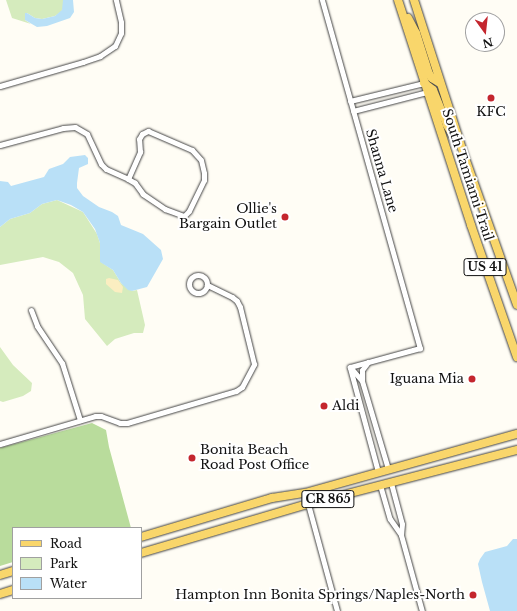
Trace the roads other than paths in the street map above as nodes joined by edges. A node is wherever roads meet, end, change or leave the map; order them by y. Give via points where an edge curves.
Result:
1 (116, 0) edge
2 (322, 0) edge
3 (398, 0) edge
4 (414, 0) edge
5 (424, 83) junction
6 (440, 83) junction
7 (0, 86) edge
8 (427, 92) junction
9 (350, 101) junction
10 (353, 111) junction
11 (0, 145) edge
12 (464, 155) junction
13 (128, 178) junction
14 (207, 285) dead end
15 (517, 305) edge
16 (31, 310) dead end
17 (517, 357) edge
18 (368, 362) junction
19 (350, 367) junction
20 (362, 381) junction
21 (80, 420) junction
22 (517, 434) edge
23 (0, 444) edge
24 (517, 450) edge
25 (388, 469) junction
26 (378, 472) junction
27 (391, 483) junction
28 (380, 485) junction
29 (305, 492) junction
30 (308, 504) junction
31 (401, 535) junction
32 (142, 537) edge
33 (142, 553) edge
34 (12, 571) edge
35 (0, 575) edge
36 (12, 590) edge
37 (0, 594) edge
38 (337, 611) edge
39 (422, 611) edge

1 - 7 street via 121,22 118,42 109,51 83,62
2 - 9 street, Shanna Lane
3 - 5 main road, South Tamiami Trail / US 41
3 - 6 main road via 416,34 429,74
4 - 6 main road, South Tamiami Trail / US 41
5 - 8 main road, South Tamiami Trail / US 41
5 - 9 street
5 - 12 main road via 434,90 447,125
6 - 12 main road, South Tamiami Trail / US 41
8 - 10 street
8 - 17 main road, South Tamiami Trail / US 41
9 - 10 street, Shanna Lane
10 - 18 street, Shanna Lane via 420,348
11 - 13 street via 62,128 76,127 86,134 106,169
12 - 15 main road, South Tamiami Trail / US 41
13 - 13 street via 140,152 138,139 148,131 197,154 204,173 204,180 184,216 165,209 143,194
14 - 21 street via 232,297 240,307 254,364 242,387 127,423 114,422 101,416
16 - 21 street via 36,326 62,363
18 - 19 street
18 - 20 street via 362,370
19 - 20 street
19 - 26 street
20 - 25 street
21 - 23 street
22 - 25 main road, CR 865
24 - 27 main road, CR 865
25 - 26 main road, CR 865
26 - 29 main road, CR 865
27 - 28 main road, CR 865
27 - 31 street via 402,524
28 - 30 main road, CR 865
28 - 31 street via 390,519
29 - 30 street
29 - 32 main road, CR 865 via 272,498
30 - 33 main road, CR 865
30 - 38 street
31 - 39 street
34 - 35 main road
36 - 37 main road

